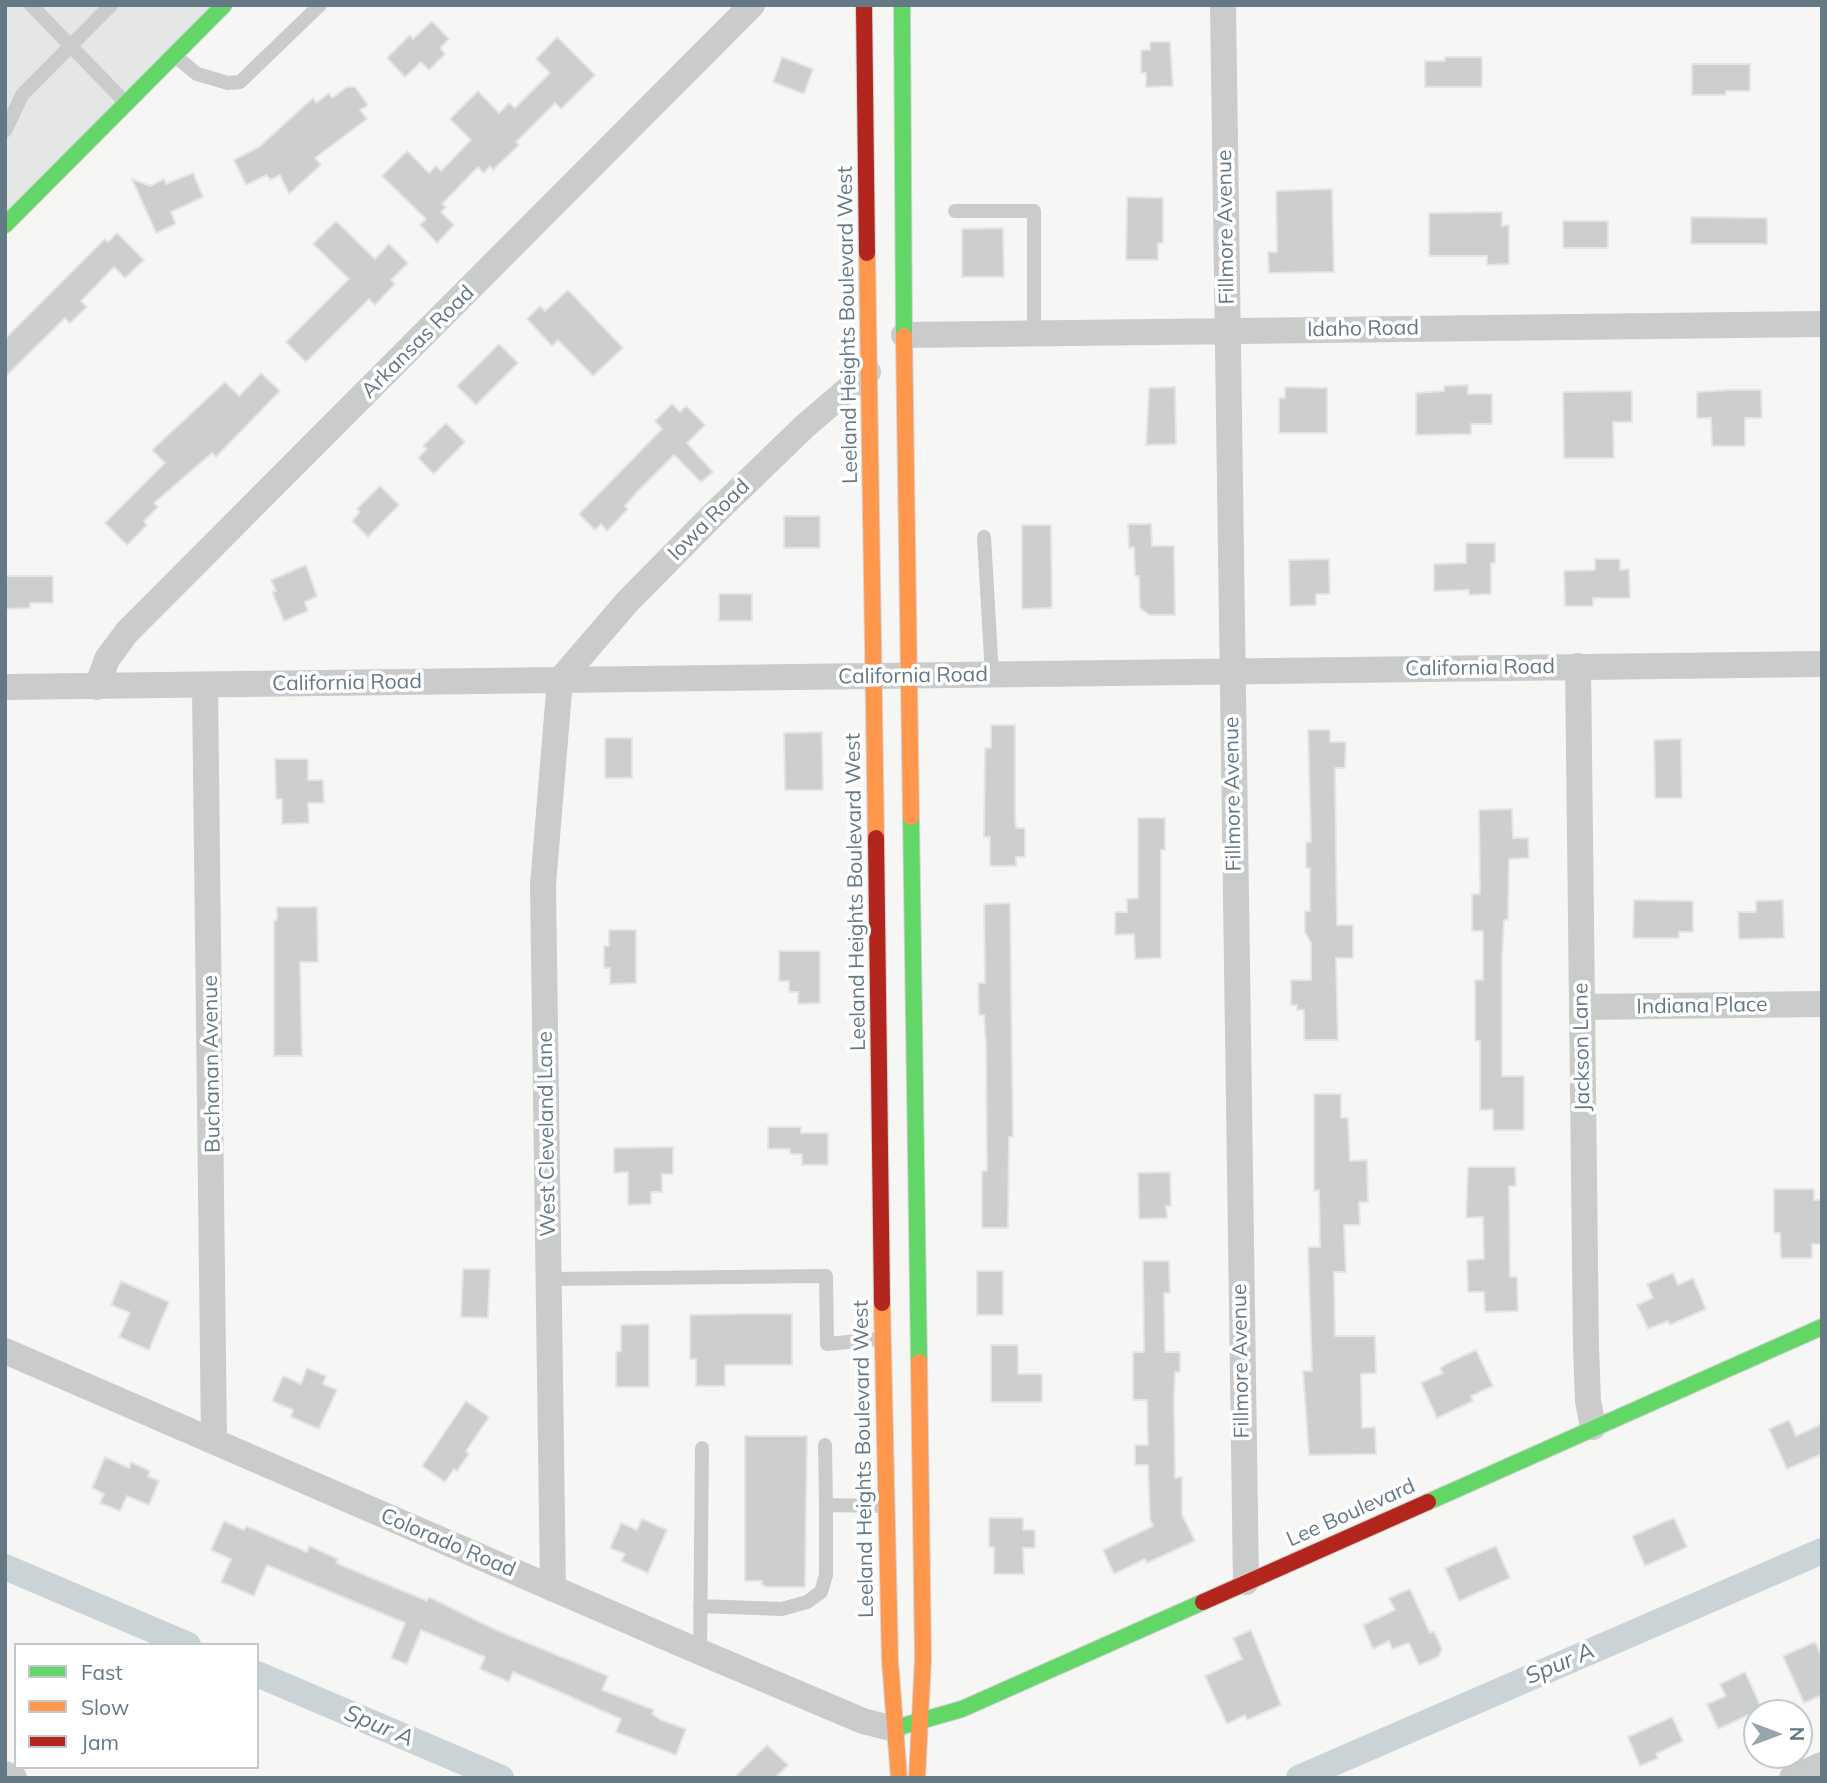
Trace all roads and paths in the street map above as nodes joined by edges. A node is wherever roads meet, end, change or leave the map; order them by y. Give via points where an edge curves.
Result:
1 (30, 5) edge
2 (111, 5) edge
3 (223, 5) edge
4 (320, 5) edge
5 (751, 5) edge
6 (864, 5) edge
7 (902, 5) edge
8 (1223, 5) edge
9 (71, 45) junction
10 (174, 55) junction
11 (127, 104) junction
12 (5, 131) edge
13 (955, 211) dead end
14 (5, 225) edge
15 (1822, 324) edge
16 (1227, 331) junction
17 (1034, 333) junction
18 (904, 335) junction
19 (868, 372) junction
20 (984, 537) dead end
21 (1822, 664) edge
22 (1578, 666) junction
23 (1231, 671) junction
24 (992, 675) junction
25 (874, 676) junction
26 (911, 676) junction
27 (560, 680) junction
28 (5, 687) edge
29 (97, 687) junction
30 (205, 687) junction
31 (1822, 1004) edge
32 (1582, 1007) junction
33 (550, 1279) junction
34 (1822, 1327) edge
35 (882, 1339) junction
36 (5, 1351) edge
37 (1594, 1427) junction
38 (214, 1441) junction
39 (825, 1445) dead end
40 (702, 1448) dead end
41 (826, 1505) junction
42 (886, 1506) junction
43 (1246, 1582) junction
44 (553, 1588) junction
45 (700, 1606) junction
46 (700, 1652) junction
47 (922, 1722) junction
48 (894, 1729) junction
49 (1822, 1765) edge
50 (5, 1774) edge
51 (14, 1778) edge
52 (899, 1778) edge
53 (918, 1778) edge
54 (1792, 1778) edge

1 - 9 lane
2 - 9 lane
3 - 10 main road
4 - 10 lane via 240,82 197,74
5 - 29 street, Arkansas Road via 127,632 107,659
6 - 19 main road, Leeland Heights Boulevard West
7 - 18 main road
8 - 16 street, Fillmore Avenue
9 - 11 lane
9 - 12 lane via 22,95
10 - 11 main road
11 - 14 main road
13 - 17 lane via 1034,211
15 - 16 street, Idaho Road
16 - 17 street, Idaho Road
16 - 23 street, Fillmore Avenue
17 - 18 street, Idaho Road
18 - 26 main road
19 - 25 main road, Leeland Heights Boulevard West
19 - 27 street, Iowa Road via 715,513 628,601
20 - 24 lane
21 - 22 street, California Road
22 - 23 street, California Road
22 - 32 street, Jackson Lane
23 - 24 street, California Road
23 - 43 street, Fillmore Avenue
24 - 26 street, California Road
25 - 26 street, California Road
25 - 27 street, California Road
25 - 35 main road, Leeland Heights Boulevard West
26 - 47 main road
27 - 30 street, California Road
27 - 33 street, West Cleveland Lane via 543,885
28 - 29 street, California Road
29 - 30 street, California Road
30 - 38 street, Buchanan Avenue
31 - 32 street, Indiana Place
32 - 37 street, Jackson Lane via 1586,1346
33 - 35 lane via 826,1276 827,1343
33 - 44 street, West Cleveland Lane
34 - 37 main road, Lee Boulevard
35 - 42 main road, Leeland Heights Boulevard West
36 - 38 street, Colorado Road
37 - 43 main road, Lee Boulevard
38 - 44 street, Colorado Road
39 - 41 lane
40 - 45 lane
41 - 42 lane
41 - 45 lane via 826,1575 821,1592 807,1602 782,1609
42 - 48 main road, Leeland Heights Boulevard West
43 - 47 main road, Lee Boulevard via 962,1709
44 - 46 street, Colorado Road
45 - 46 lane
46 - 48 street, Colorado Road via 863,1721
47 - 48 main road, Lee Boulevard
47 - 53 main road
48 - 52 main road, Leeland Heights Boulevard West
49 - 54 street
50 - 51 street

